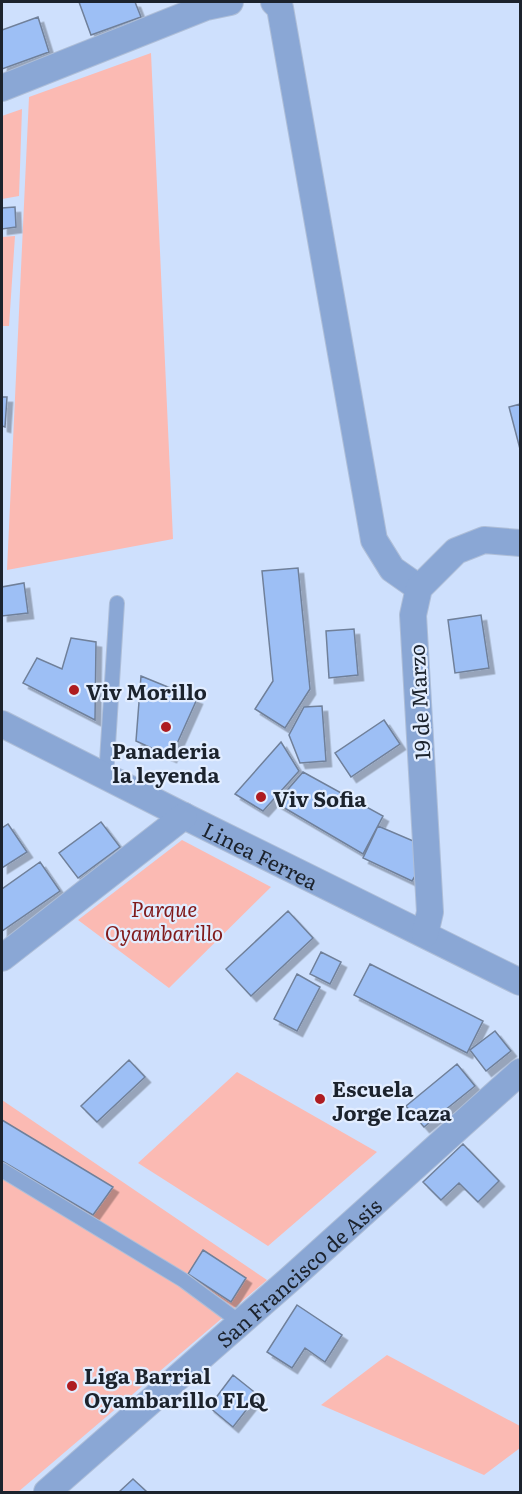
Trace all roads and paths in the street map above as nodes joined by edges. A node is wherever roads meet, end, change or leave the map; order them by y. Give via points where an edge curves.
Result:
1 (230, 2) edge
2 (274, 2) edge
3 (2, 88) edge
4 (520, 543) edge
5 (419, 588) junction
6 (117, 603) dead end
7 (2, 724) edge
8 (106, 777) junction
9 (184, 816) junction
10 (425, 934) junction
11 (2, 958) edge
12 (520, 982) edge
13 (520, 1072) edge
14 (2, 1170) edge
15 (241, 1323) junction
16 (47, 1492) edge

1 - 3 street via 206,6
2 - 5 street via 280,8 374,540 392,569
4 - 5 street via 484,540 456,552
5 - 10 street, 19 de Marzo via 413,615 430,912
6 - 8 lane
7 - 8 street, Linea Ferrea
8 - 9 street, Linea Ferrea
9 - 10 street, Linea Ferrea
9 - 11 street
10 - 12 street, Linea Ferrea
13 - 15 street, San Francisco de Asis
14 - 15 lane via 183,1280
15 - 16 street, San Francisco de Asis

